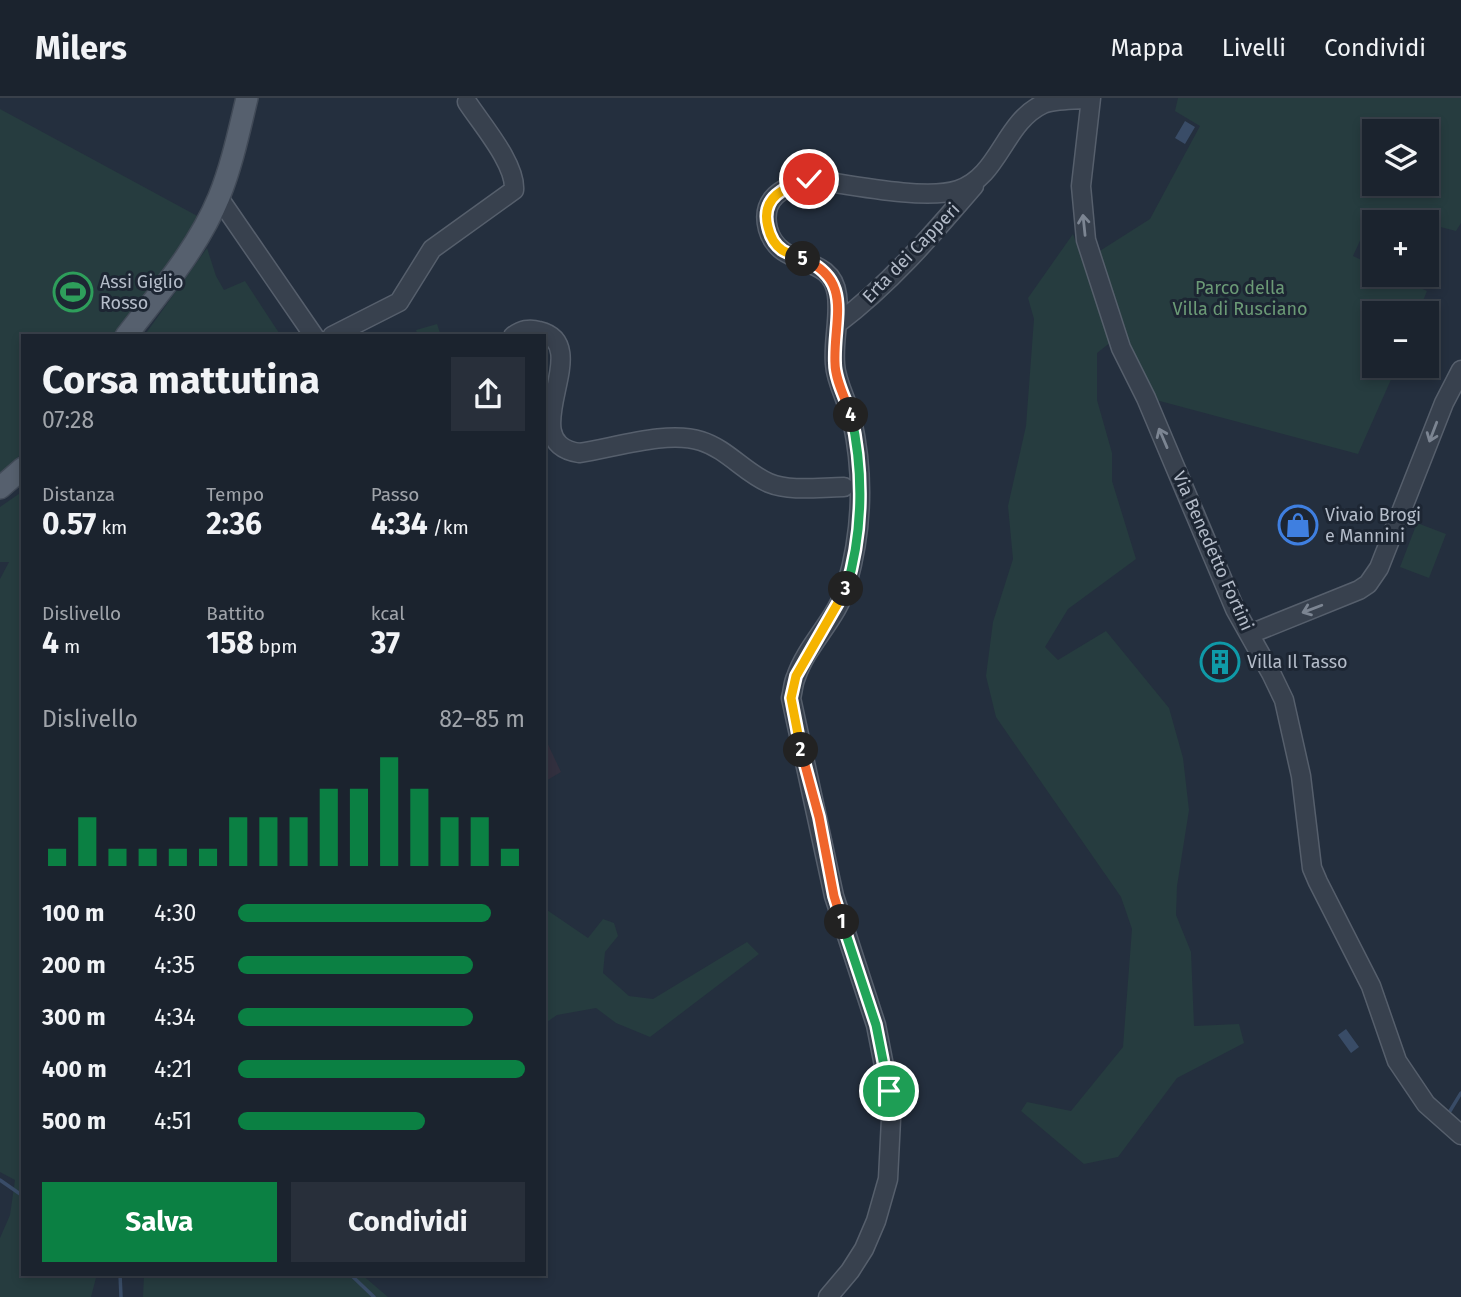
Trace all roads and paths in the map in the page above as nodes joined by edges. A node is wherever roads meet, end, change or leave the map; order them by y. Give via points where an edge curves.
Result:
1 (247, 98) edge
2 (1091, 98) edge
3 (467, 102) dead end
4 (981, 178) junction
5 (219, 198) junction
6 (837, 324) junction
7 (128, 334) edge
8 (313, 334) edge
9 (336, 334) edge
10 (517, 334) edge
11 (546, 334) edge
12 (546, 334) edge
13 (1461, 370) edge
14 (21, 470) edge
15 (844, 487) dead end
16 (0, 488) edge
17 (1250, 634) junction
18 (1461, 1135) edge
19 (828, 1297) edge

1 - 5 main road
2 - 4 street, Erta dei Capperi via 1045,103 1029,112
17 -> 2 street, Via Benedetto Fortini via 1121,348 1086,240 1081,186
3 - 9 street via 510,167 514,190 432,249 399,302
4 - 6 street, Erta dei Capperi via 920,248
4 - 6 street via 960,190 934,195 809,179 772,197 765,217 770,236 782,250 830,276 837,296
5 - 7 main road via 186,257
5 - 8 street
6 - 19 street via 834,367 852,417 860,462 854,557 846,588 796,676 791,698 834,896 876,1025 889,1091 891,1145 888,1180 876,1221 850,1271
10 - 11 street via 526,330
12 - 15 street via 555,338 561,359 551,422 560,446 569,451 690,438 715,446 772,484
13 -> 17 street via 1379,568 1369,581 1359,590
14 - 16 main road
17 - 18 street, Via Benedetto Fortini via 1284,700 1301,776 1312,868 1371,986 1397,1061 1426,1104

